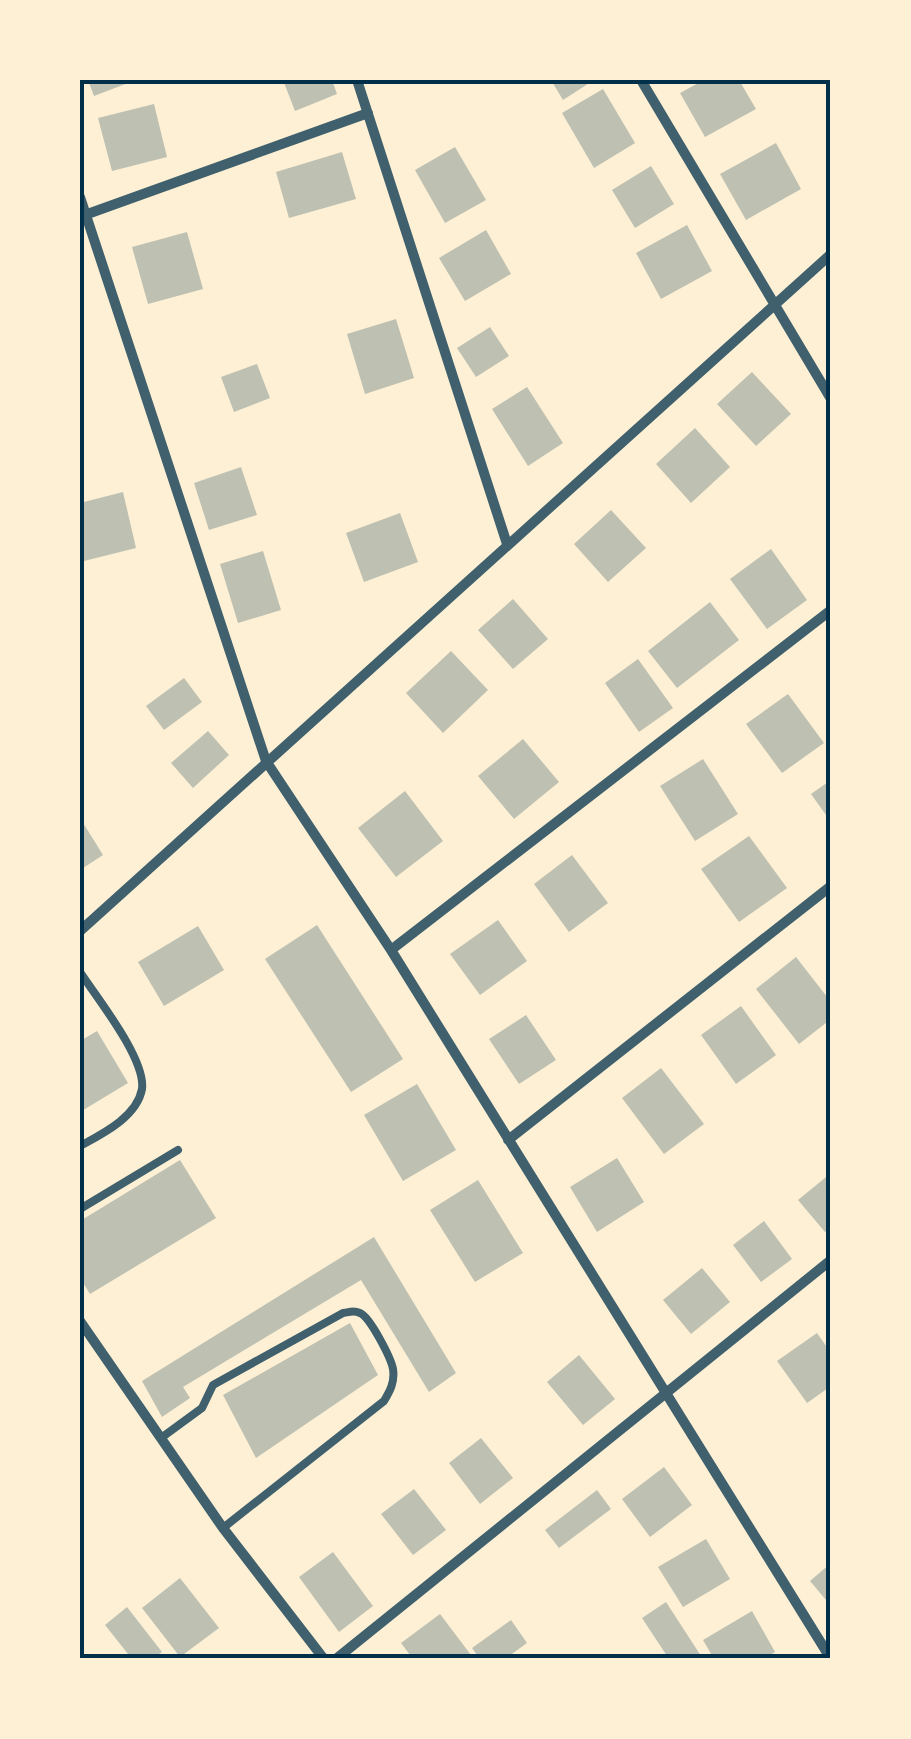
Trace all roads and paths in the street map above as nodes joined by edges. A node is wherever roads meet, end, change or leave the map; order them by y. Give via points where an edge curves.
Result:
1 (357, 80) edge
2 (641, 80) edge
3 (368, 112) junction
4 (80, 196) edge
5 (83, 216) edge
6 (831, 254) edge
7 (776, 304) junction
8 (831, 400) edge
9 (507, 544) junction
10 (831, 610) edge
11 (266, 761) junction
12 (831, 886) edge
13 (80, 931) edge
14 (390, 950) junction
15 (80, 972) edge
16 (508, 1140) junction
17 (80, 1146) edge
18 (178, 1150) dead end
19 (80, 1209) edge
20 (831, 1260) edge
21 (80, 1320) edge
22 (666, 1394) junction
23 (161, 1438) junction
24 (223, 1528) junction
25 (830, 1654) edge
26 (324, 1659) edge
27 (336, 1659) edge

1 - 3 street
2 - 7 street
3 - 5 street
3 - 9 street
4 - 5 street
5 - 11 street
6 - 7 street
7 - 8 street
7 - 9 street
9 - 11 street
10 - 14 street
11 - 13 street
11 - 14 street
12 - 16 street
14 - 16 street
15 - 17 lane via 132,1052 142,1089 125,1116
16 - 22 street
18 - 19 lane
20 - 22 street
21 - 23 street
22 - 25 street
22 - 27 street
23 - 24 street
23 - 24 lane via 202,1408 212,1385 343,1313 354,1311 370,1322 393,1367 384,1401
24 - 26 street

